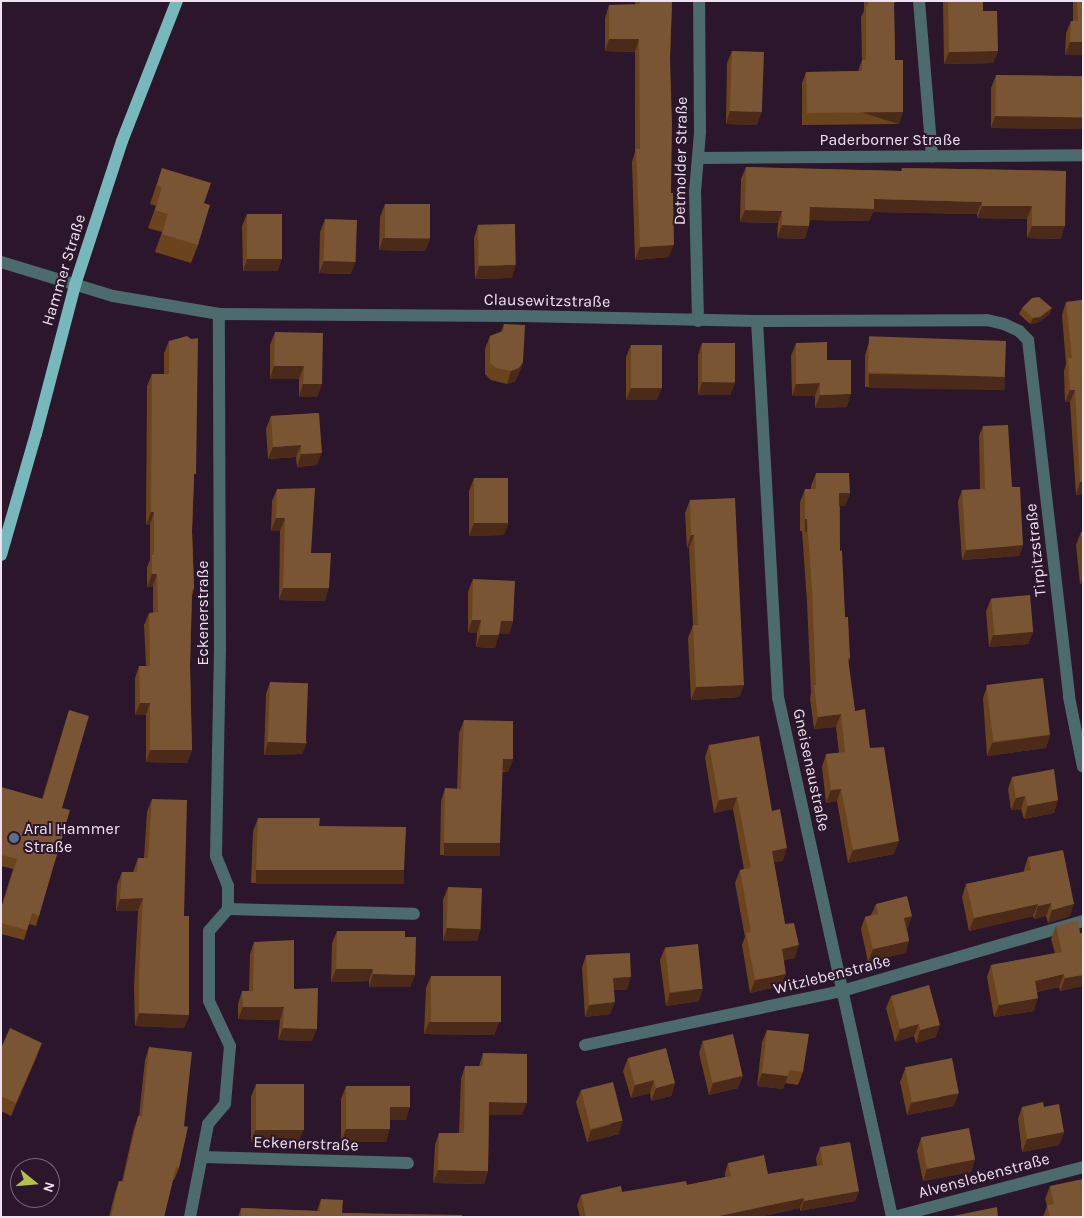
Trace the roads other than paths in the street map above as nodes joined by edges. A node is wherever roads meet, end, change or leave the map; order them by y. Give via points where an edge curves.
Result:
1 (177, 1) edge
2 (698, 1) edge
3 (919, 1) edge
4 (1083, 155) edge
5 (932, 156) junction
6 (698, 158) junction
7 (1, 262) edge
8 (75, 285) junction
9 (220, 314) junction
10 (698, 320) junction
11 (757, 321) junction
12 (1020, 331) joint
13 (1, 555) edge
14 (1083, 768) edge
15 (228, 909) junction
16 (414, 914) dead end
17 (1083, 921) edge
18 (842, 991) junction
19 (585, 1045) dead end
20 (202, 1157) junction
21 (408, 1163) dead end
22 (1083, 1167) edge
23 (190, 1217) edge
24 (893, 1217) edge

1 - 8 main road, Hammer Straße via 122,141
2 - 6 street, Detmolder Straße
3 - 5 street
4 - 5 street, Paderborner Straße
5 - 6 street, Paderborner Straße
6 - 10 street, Detmolder Straße via 695,192
7 - 8 street, Clausewitzstraße
8 - 9 street, Clausewitzstraße via 113,296
8 - 13 main road, Hammer Straße
9 - 10 street, Clausewitzstraße
9 - 15 street, Eckenerstraße via 216,856 228,886
10 - 11 street, Clausewitzstraße
11 - 12 street, Clausewitzstraße via 987,320
11 - 18 street, Gneisenaustraße via 778,697
12 - 14 street, Tirpitzstraße via 1028,340 1030,350 1069,697
15 - 16 street
15 - 20 street via 209,931 208,1001 230,1046 225,1104 208,1124
17 - 18 street, Witzlebenstraße
18 - 19 street, Witzlebenstraße
18 - 24 street, Gneisenaustraße
20 - 21 street, Eckenerstraße
20 - 23 street
22 - 24 street, Alvenslebenstraße

